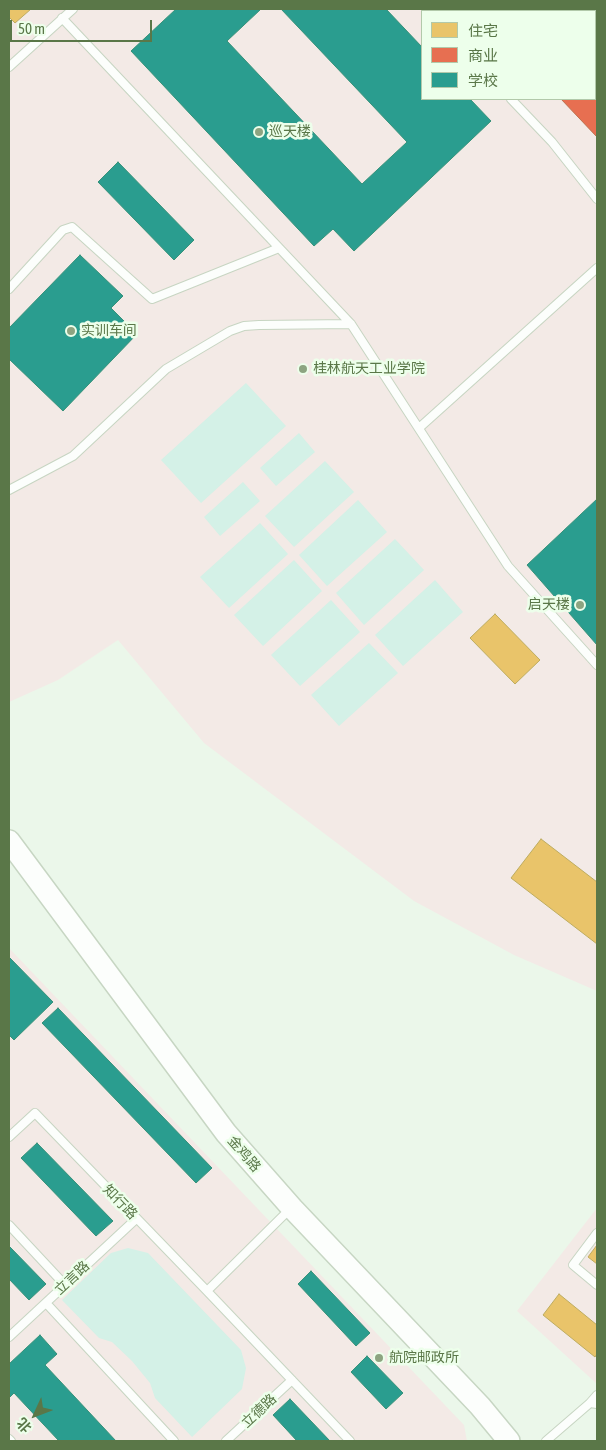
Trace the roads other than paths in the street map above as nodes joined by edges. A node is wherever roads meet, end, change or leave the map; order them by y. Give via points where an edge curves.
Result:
1 (73, 9) edge
2 (62, 18) junction
3 (9, 67) edge
4 (512, 100) edge
5 (597, 199) edge
6 (279, 248) junction
7 (597, 268) edge
8 (9, 289) edge
9 (351, 324) junction
10 (418, 428) junction
11 (9, 490) edge
12 (597, 665) edge
13 (9, 841) edge
14 (9, 1137) edge
15 (292, 1208) junction
16 (136, 1219) junction
17 (9, 1225) edge
18 (597, 1233) edge
19 (65, 1285) junction
20 (597, 1285) edge
21 (207, 1290) junction
22 (46, 1303) junction
23 (9, 1337) edge
24 (292, 1380) junction
25 (597, 1395) edge
26 (594, 1403) edge
27 (174, 1441) edge
28 (226, 1441) edge
29 (350, 1441) edge
30 (509, 1441) edge
31 (546, 1441) edge

1 - 2 lane
2 - 3 lane
2 - 6 lane
4 - 5 lane via 552,142
6 - 8 lane via 152,300 72,227 63,230
6 - 9 lane
7 - 10 lane
9 - 10 lane
9 - 11 lane via 259,325 230,331 166,369 73,456
10 - 12 lane via 508,566
13 - 15 main road, 金鸡路 via 226,1133
14 - 16 lane, 知行路 via 35,1113
15 - 21 lane
15 - 30 main road, 金鸡路 via 480,1406
16 - 19 lane, 立言路
16 - 21 lane, 知行路
17 - 19 lane
18 - 20 lane via 573,1265
19 - 22 lane, 立言路
21 - 24 lane, 知行路
22 - 23 lane, 立言路
22 - 27 lane
24 - 28 lane, 立德路
24 - 29 lane, 知行路
25 - 26 lane
26 - 31 lane

